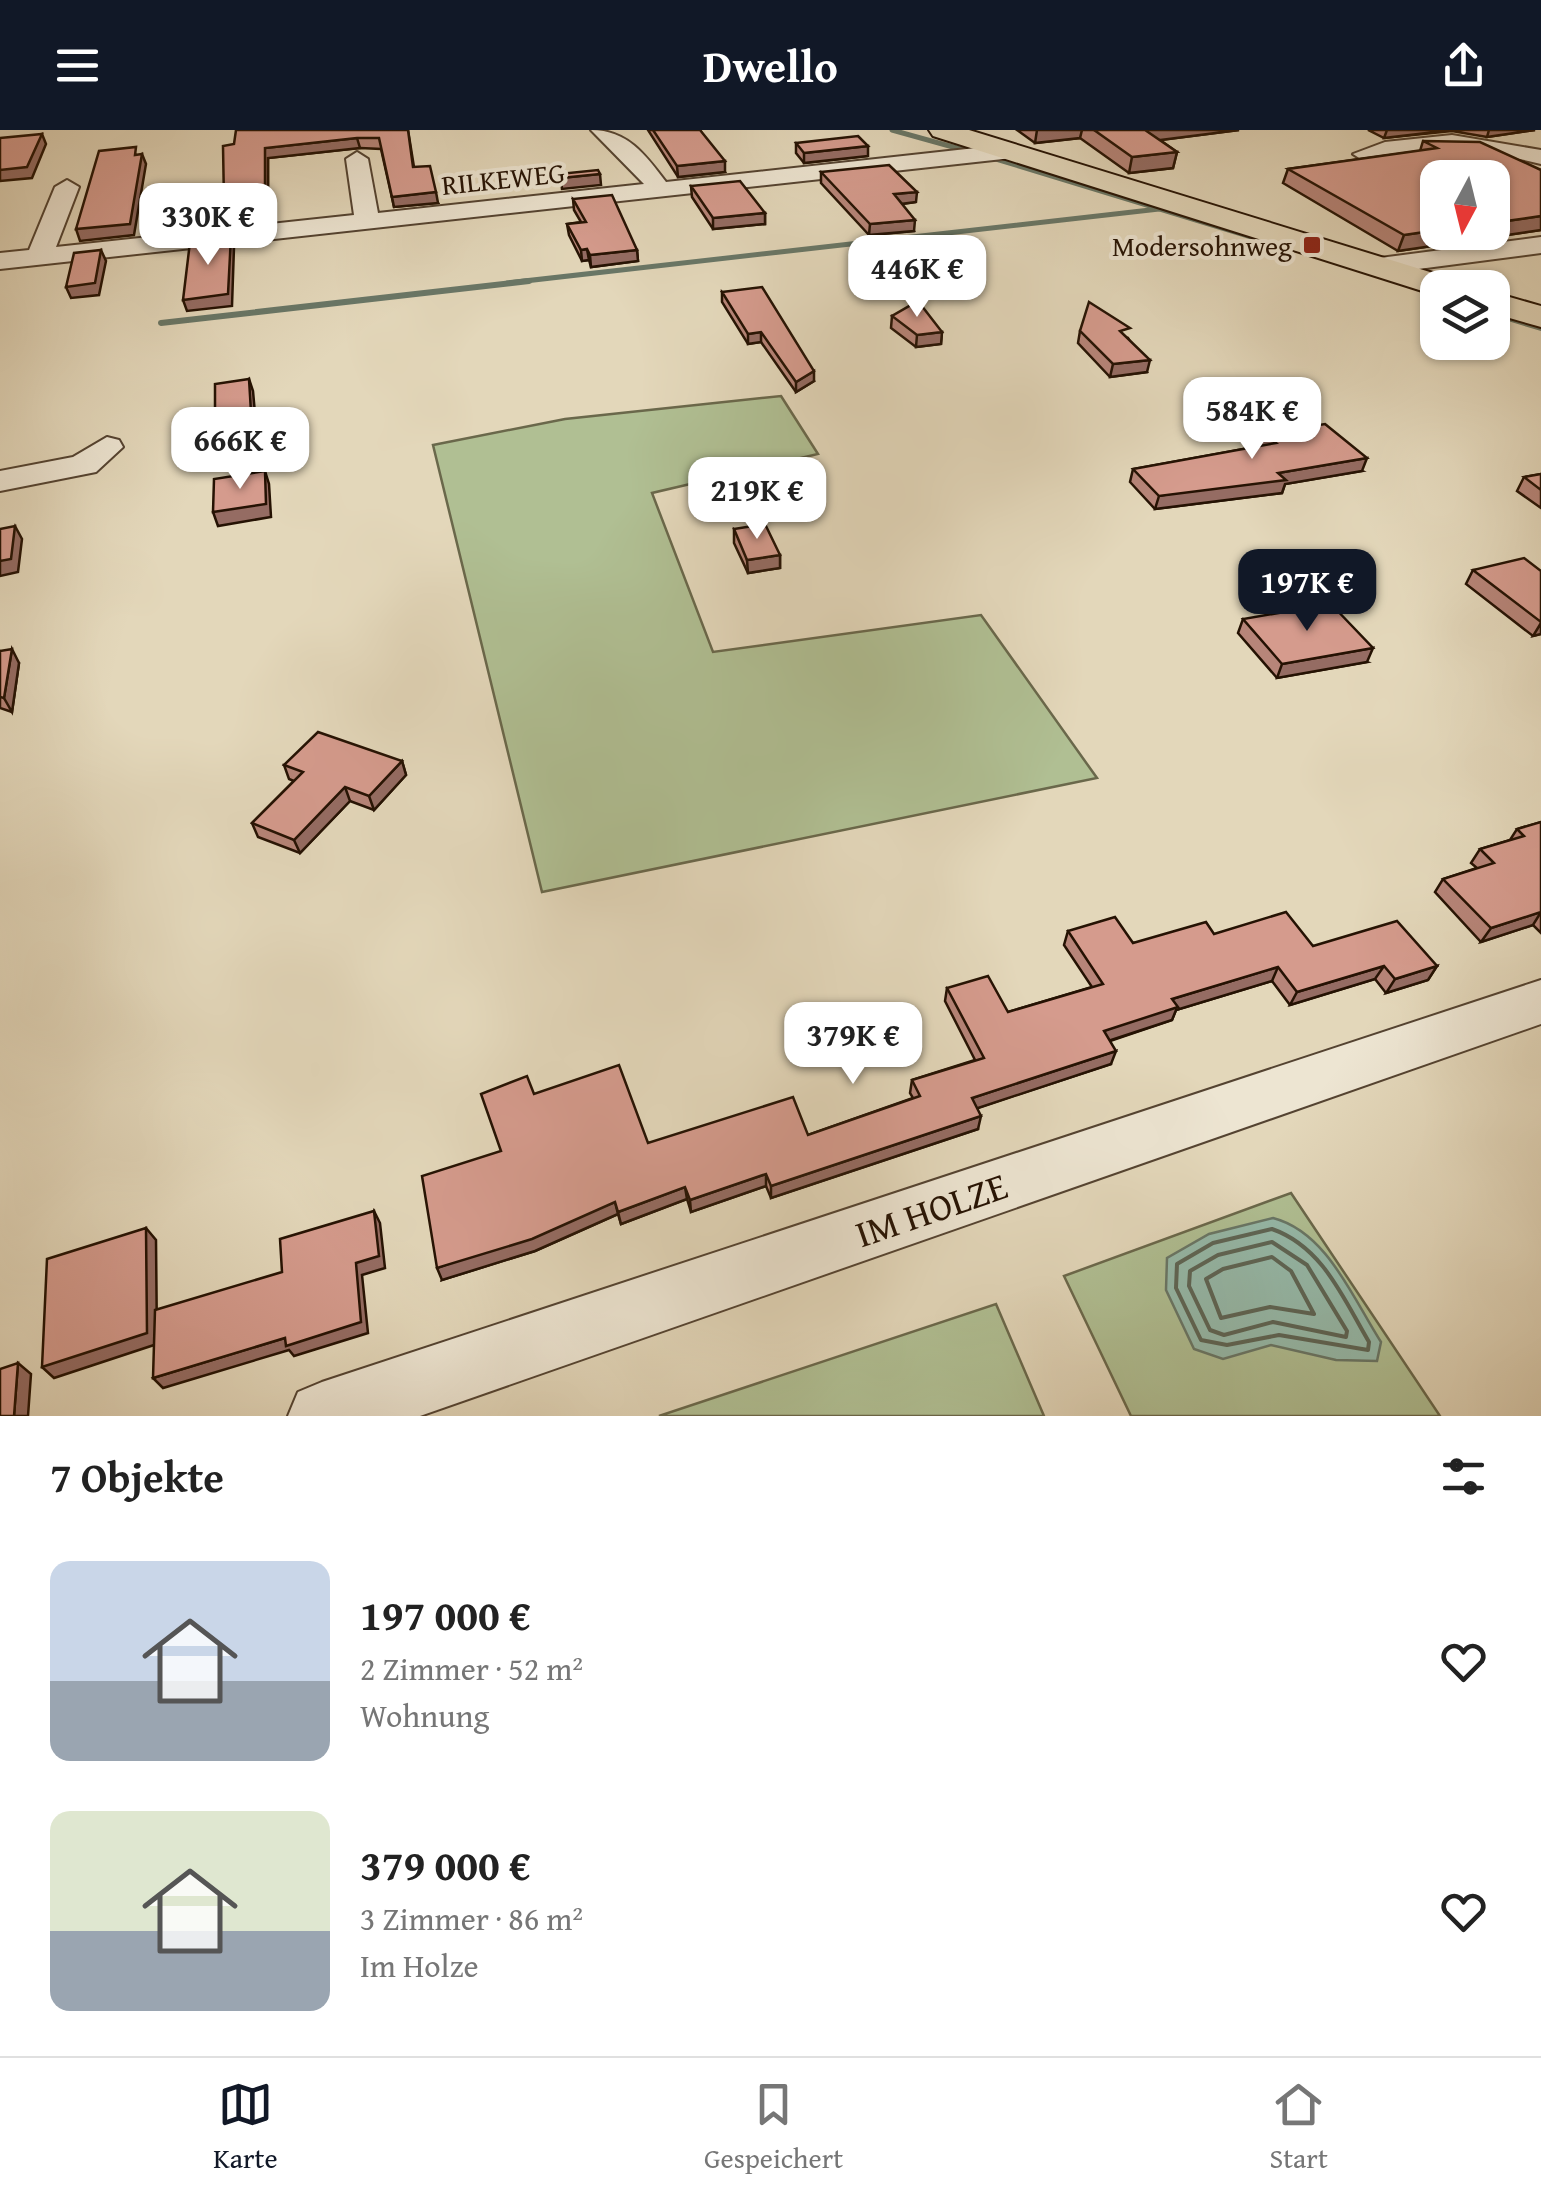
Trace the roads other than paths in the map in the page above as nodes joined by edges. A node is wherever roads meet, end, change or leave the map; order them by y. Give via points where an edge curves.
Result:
1 (602, 130) edge
2 (942, 130) edge
3 (1004, 153) junction
4 (1364, 154) edge
5 (1541, 157) edge
6 (357, 159) dead end
7 (68, 187) dead end
8 (662, 192) junction
9 (367, 223) junction
10 (1541, 245) edge
11 (39, 257) junction
12 (0, 262) edge
13 (1380, 266) junction
14 (1420, 279) edge
15 (1510, 308) edge
16 (1541, 317) edge
17 (107, 447) dead end
18 (0, 481) edge
19 (1541, 1002) edge
20 (322, 1416) edge

1 - 8 street via 638,160
2 - 3 main road
3 - 8 street, RILKEWEG
3 - 13 main road
4 - 5 street via 1386,147 1484,144
6 - 9 street
7 - 11 street
8 - 9 street, RILKEWEG
9 - 11 street, RILKEWEG
10 - 13 street
11 - 12 street, RILKEWEG
13 - 14 main road
15 - 16 main road
17 - 18 street via 84,464
19 - 20 street, IM HOLZE

